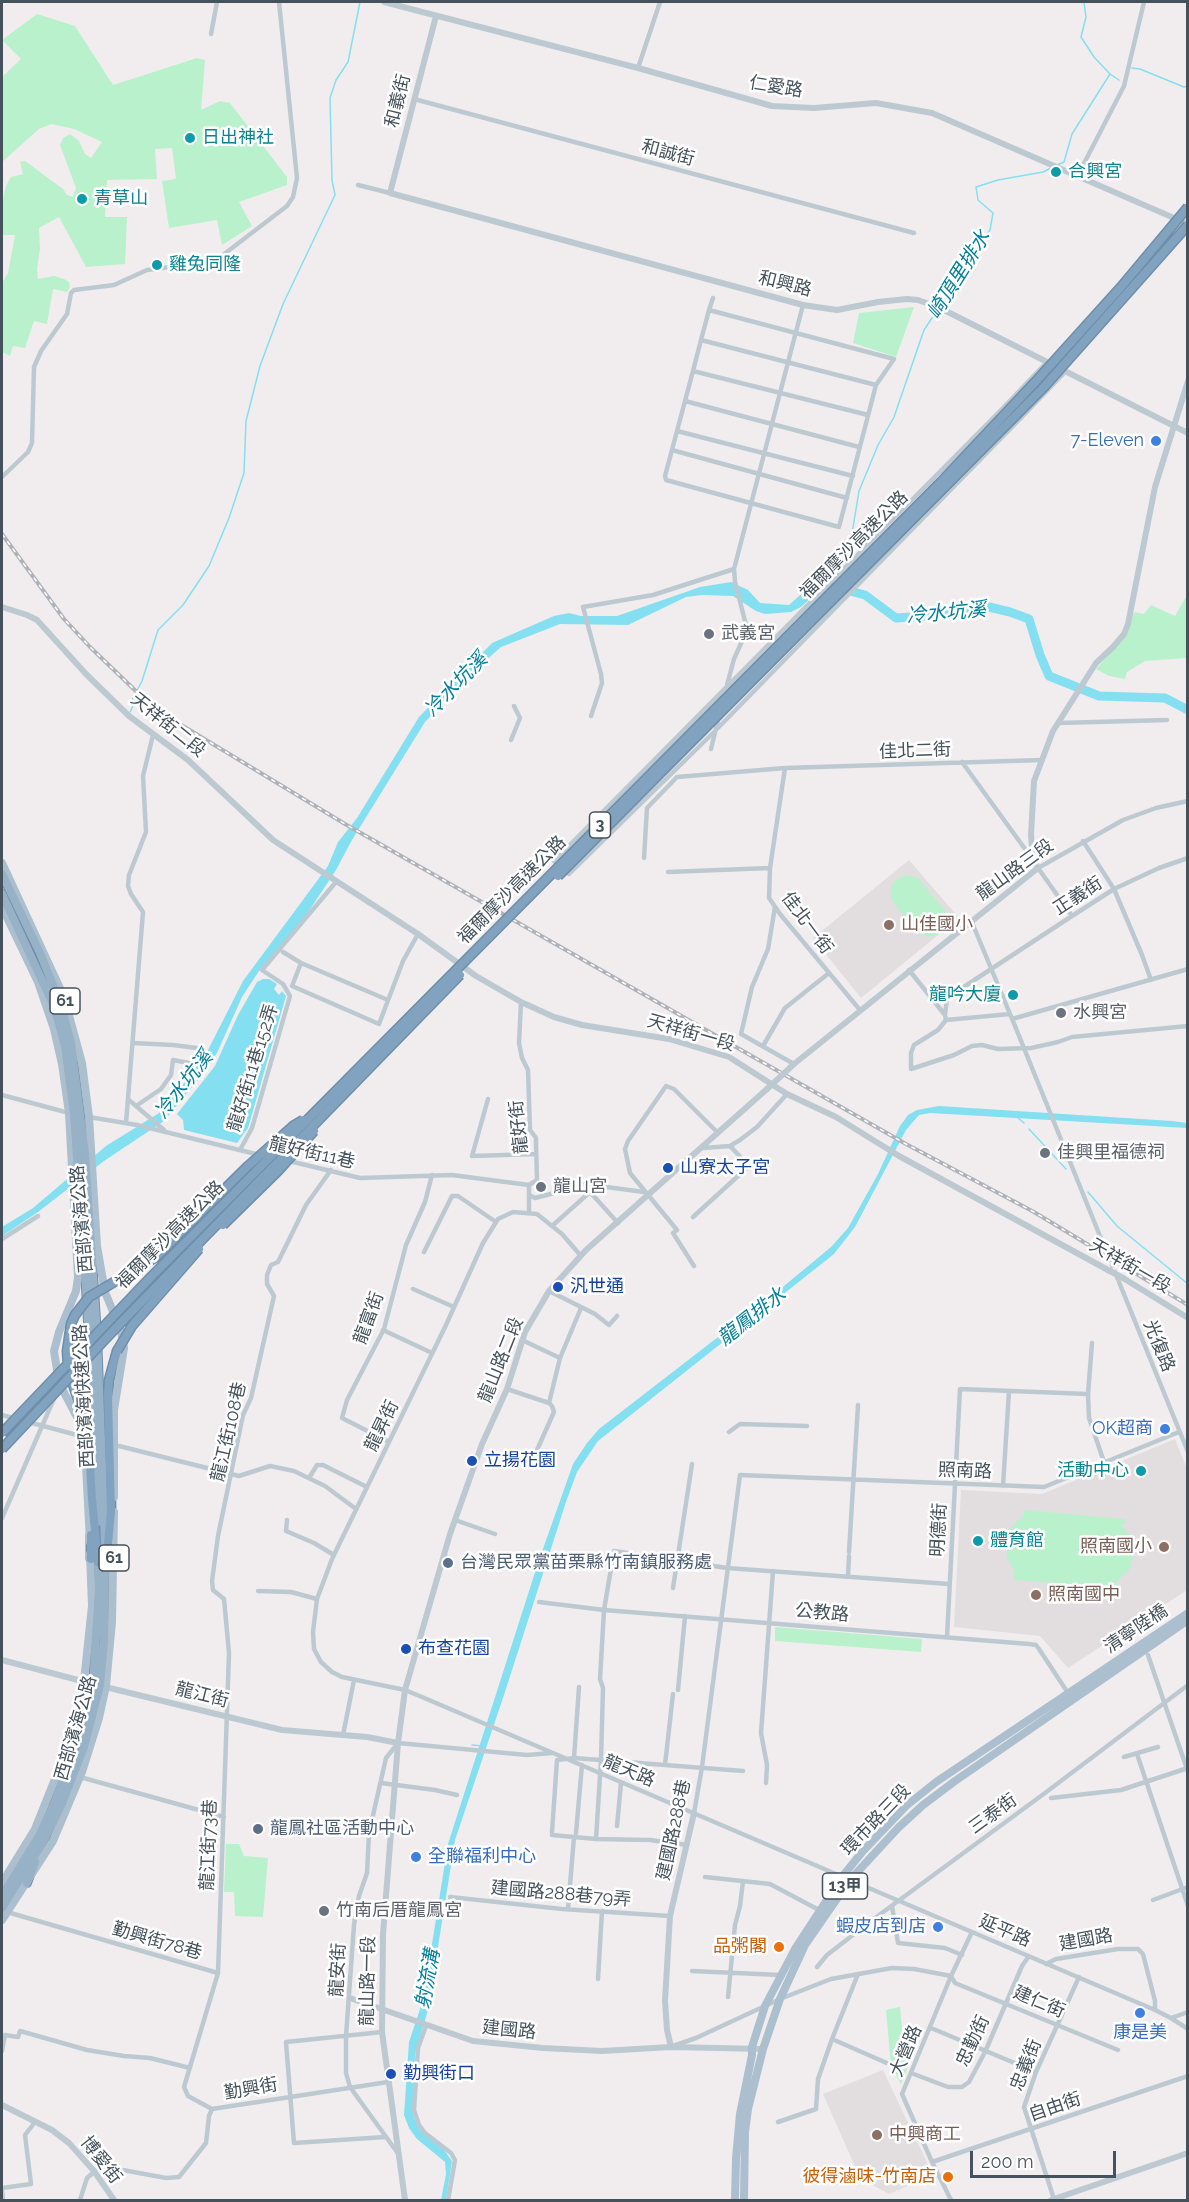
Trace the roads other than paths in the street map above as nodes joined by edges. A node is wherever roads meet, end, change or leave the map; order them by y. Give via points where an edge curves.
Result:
1 (216, 2) edge
2 (279, 2) edge
3 (384, 2) edge
4 (660, 2) edge
5 (1144, 2) edge
6 (436, 16) junction
7 (211, 34) dead end
8 (638, 68) junction
9 (414, 99) junction
10 (1078, 175) junction
11 (358, 184) dead end
12 (390, 193) junction
13 (1188, 207) edge
14 (1188, 224) edge
15 (914, 233) dead end
16 (713, 298) dead end
17 (803, 305) junction
18 (709, 310) junction
19 (797, 333) junction
20 (701, 340) junction
21 (1047, 362) junction
22 (789, 363) junction
23 (693, 371) junction
24 (1065, 372) junction
25 (1188, 381) edge
26 (876, 385) junction
27 (780, 394) junction
28 (685, 401) junction
29 (1003, 408) junction
30 (868, 415) junction
31 (1019, 420) junction
32 (773, 423) junction
33 (1174, 426) junction
34 (677, 431) junction
35 (1188, 433) edge
36 (859, 447) junction
37 (672, 450) junction
38 (764, 454) junction
39 (759, 474) junction
40 (853, 476) junction
41 (2, 477) edge
42 (847, 498) junction
43 (751, 504) junction
44 (888, 524) junction
45 (904, 538) junction
46 (734, 569) junction
47 (815, 598) junction
48 (2, 607) edge
49 (831, 612) junction
50 (740, 674) junction
51 (727, 687) junction
52 (756, 688) junction
53 (514, 706) dead end
54 (591, 716) dead end
55 (1167, 720) dead end
56 (1059, 723) junction
57 (715, 731) junction
58 (153, 735) junction
59 (512, 740) dead end
60 (711, 749) dead end
61 (656, 759) junction
62 (1042, 760) junction
63 (962, 762) junction
64 (785, 768) junction
65 (672, 773) junction
66 (1188, 801) edge
67 (603, 813) junction
68 (618, 827) junction
69 (1083, 841) junction
70 (644, 858) dead end
71 (1188, 858) edge
72 (1033, 860) junction
73 (2, 863) edge
74 (770, 868) junction
75 (1038, 868) junction
76 (668, 872) dead end
77 (2, 874) edge
78 (334, 880) junction
79 (1114, 889) junction
80 (2, 894) edge
81 (2, 907) edge
82 (775, 907) junction
83 (1072, 916) junction
84 (971, 920) junction
85 (418, 934) junction
86 (283, 952) dead end
87 (301, 963) junction
88 (1188, 969) edge
89 (909, 970) junction
90 (990, 970) junction
91 (829, 973) junction
92 (1151, 980) junction
93 (388, 1000) junction
94 (521, 1002) junction
95 (860, 1010) junction
96 (945, 1017) junction
97 (1011, 1017) junction
98 (1188, 1026) edge
99 (395, 1040) junction
100 (133, 1043) junction
101 (763, 1046) junction
102 (204, 1049) dead end
103 (195, 1064) dead end
104 (794, 1064) junction
105 (767, 1089) joint
106 (787, 1094) junction
107 (2, 1095) edge
108 (488, 1099) dead end
109 (129, 1100) junction
110 (136, 1106) junction
111 (78, 1115) junction
112 (309, 1118) junction
113 (126, 1123) junction
114 (161, 1129) junction
115 (718, 1133) junction
116 (730, 1146) junction
117 (703, 1148) junction
118 (240, 1150) junction
119 (88, 1152) junction
120 (536, 1154) junction
121 (331, 1170) junction
122 (432, 1175) junction
123 (529, 1185) junction
124 (77, 1195) junction
125 (529, 1195) junction
126 (646, 1195) junction
127 (529, 1212) junction
128 (38, 1216) dead end
129 (693, 1217) dead end
130 (496, 1222) junction
131 (618, 1223) junction
132 (552, 1226) junction
133 (2, 1239) edge
134 (1104, 1246) tunnel mouth
135 (424, 1252) dead end
136 (581, 1256) junction
137 (694, 1266) dead end
138 (1121, 1280) junction
139 (413, 1289) dead end
140 (549, 1291) junction
141 (454, 1307) junction
142 (581, 1308) junction
143 (617, 1316) dead end
144 (1188, 1317) edge
145 (383, 1330) junction
146 (522, 1340) junction
147 (1092, 1343) dead end
148 (432, 1353) junction
149 (560, 1358) junction
150 (61, 1388) junction
151 (507, 1389) junction
152 (1009, 1391) junction
153 (1088, 1394) junction
154 (549, 1403) junction
155 (858, 1405) dead end
156 (2, 1415) edge
157 (43, 1425) junction
158 (807, 1426) dead end
159 (729, 1432) dead end
160 (1179, 1432) junction
161 (2, 1433) edge
162 (77, 1435) dead end
163 (389, 1442) junction
164 (120, 1446) dead end
165 (2, 1449) edge
166 (537, 1450) dead end
167 (1188, 1452) edge
168 (1104, 1462) junction
169 (692, 1464) dead end
170 (232, 1475) junction
171 (740, 1475) joint
172 (309, 1478) junction
173 (854, 1480) junction
174 (955, 1484) junction
175 (1003, 1486) junction
176 (367, 1487) junction
177 (356, 1509) junction
178 (2, 1518) edge
179 (287, 1520) dead end
180 (455, 1520) junction
181 (495, 1534) dead end
182 (334, 1555) junction
183 (677, 1560) junction
184 (98, 1562) junction
185 (727, 1568) junction
186 (773, 1571) junction
187 (848, 1575) junction
188 (950, 1584) junction
189 (673, 1588) dead end
190 (258, 1591) dead end
191 (317, 1599) junction
192 (539, 1602) dead end
193 (604, 1610) junction
194 (1188, 1612) edge
195 (685, 1616) junction
196 (720, 1618) junction
197 (1188, 1620) edge
198 (769, 1622) junction
199 (947, 1637) junction
200 (1148, 1655) dead end
201 (2, 1660) edge
202 (1104, 1673) junction
203 (354, 1680) junction
204 (84, 1681) junction
205 (100, 1685) junction
206 (1188, 1685) edge
207 (579, 1687) dead end
208 (405, 1690) junction
209 (678, 1690) dead end
210 (1068, 1692) junction
211 (673, 1694) dead end
212 (1073, 1700) junction
213 (1165, 1702) junction
214 (226, 1717) junction
215 (343, 1735) junction
216 (398, 1743) junction
217 (1158, 1747) dead end
218 (552, 1753) junction
219 (1137, 1754) junction
220 (1124, 1757) dead end
221 (566, 1758) junction
222 (574, 1758) junction
223 (601, 1761) junction
224 (582, 1765) junction
225 (665, 1765) junction
226 (702, 1767) junction
227 (1187, 1769) edge
228 (743, 1771) dead end
229 (600, 1773) junction
230 (80, 1777) junction
231 (1146, 1782) junction
232 (381, 1783) junction
233 (621, 1783) junction
234 (766, 1783) dead end
235 (395, 1785) junction
236 (457, 1795) dead end
237 (1051, 1798) dead end
238 (694, 1813) junction
239 (224, 1817) junction
240 (617, 1826) dead end
241 (575, 1835) junction
242 (596, 1839) junction
243 (43, 1842) junction
244 (687, 1845) junction
245 (705, 1877) dead end
246 (846, 1878) junction
247 (743, 1881) junction
248 (2, 1883) edge
249 (27, 1883) junction
250 (1185, 1888) edge
251 (2, 1895) edge
252 (450, 1897) dead end
253 (1154, 1899) dead end
254 (901, 1900) junction
255 (892, 1906) junction
256 (1188, 1906) edge
257 (568, 1909) junction
258 (4, 1910) edge
259 (819, 1910) junction
260 (602, 1911) junction
261 (670, 1916) junction
262 (2, 1920) edge
263 (972, 1932) junction
264 (962, 1954) junction
265 (1029, 1956) junction
266 (1046, 1964) junction
267 (817, 1967) dead end
268 (692, 1971) dead end
269 (218, 1973) junction
270 (729, 1974) junction
271 (858, 1974) junction
272 (780, 1975) junction
273 (951, 1976) junction
274 (1079, 1977) junction
275 (598, 1979) dead end
276 (728, 1997) dead end
277 (350, 1998) junction
278 (780, 1999) junction
279 (1006, 2003) junction
280 (765, 2006) junction
281 (1155, 2010) junction
282 (383, 2011) junction
283 (1188, 2012) edge
284 (1171, 2018) junction
285 (425, 2025) junction
286 (1057, 2025) junction
287 (931, 2028) junction
288 (1188, 2030) edge
289 (382, 2032) junction
290 (346, 2036) junction
291 (832, 2039) junction
292 (671, 2047) junction
293 (752, 2047) junction
294 (763, 2049) junction
295 (1118, 2050) dead end
296 (2, 2052) edge
297 (985, 2052) junction
298 (889, 2064) dead end
299 (190, 2068) junction
300 (1036, 2072) junction
301 (911, 2073) junction
302 (1188, 2076) edge
303 (388, 2082) junction
304 (350, 2087) junction
305 (291, 2096) junction
306 (2, 2105) edge
307 (213, 2109) junction
308 (35, 2122) junction
309 (778, 2122) dead end
310 (1031, 2129) junction
311 (385, 2137) junction
312 (1188, 2153) edge
313 (399, 2154) junction
314 (932, 2162) junction
315 (94, 2171) junction
316 (2, 2189) edge
317 (3, 2200) edge
318 (80, 2200) edge
319 (114, 2200) edge
320 (405, 2200) edge
321 (448, 2200) edge
322 (735, 2200) edge
323 (744, 2200) edge
324 (951, 2200) edge
325 (1052, 2200) edge

1 - 7 street
2 - 41 street via 297,178 293,196 286,206 219,258 147,270 114,285 74,290 67,314 40,351 34,367 32,443
3 - 6 street, 仁愛路
4 - 8 street
5 - 10 street via 1124,86
6 - 8 street, 仁愛路
6 - 9 street, 和義街
8 - 10 street, 仁愛路 via 771,106 814,108 876,103 915,108
9 - 12 street, 和義街
9 - 15 street, 和誠街
10 - 14 street, 仁愛路
11 - 12 street, 和興路
12 - 17 street, 和興路
13 - 112 highway, 福爾摩沙高速公路 / 3, bridge via 1045,372 940,482
14 - 99 highway, 福爾摩沙高速公路 / 3, bridge via 1044,387
16 - 18 street
17 - 19 street
17 - 21 street, 和興路 via 837,310 907,299 928,303
18 - 19 street
18 - 20 street
19 - 22 street
19 - 26 street via 894,358
20 - 22 street
20 - 23 street
21 - 24 street, 和興路
21 - 29 street
22 - 26 street
22 - 27 street
23 - 27 street
23 - 28 street
24 - 31 street
24 - 33 street, 和興路
25 - 33 street
26 - 30 street
27 - 30 street
27 - 32 street
28 - 32 street
28 - 34 street
29 - 31 street
29 - 44 street
30 - 36 street
31 - 45 street
32 - 36 street
32 - 38 street
33 - 35 street, 和興路
33 - 56 street via 1155,487 1128,624 1124,634 1096,663
34 - 37 street
34 - 38 street
36 - 40 street
37 - 39 street
37 - 43 street via 666,480
38 - 39 street
38 - 40 street
39 - 42 street
39 - 43 street
40 - 42 street
42 - 43 street via 839,527
43 - 46 street
44 - 45 street
44 - 47 street
45 - 49 street
46 - 51 street via 746,625
46 - 54 street via 653,595 583,607 602,674
47 - 49 street
47 - 50 street
48 - 58 street, 天祥街二段 via 38,620 86,674
49 - 52 street
50 - 51 street
50 - 52 street
51 - 57 street
51 - 61 street
52 - 57 street
53 - 59 street via 520,718
55 - 56 street
56 - 62 street
57 - 60 street
57 - 65 street
58 - 78 street, 天祥街二段 via 207,777 273,840
58 - 100 street via 143,776 146,832 128,886 143,912
61 - 65 street
61 - 67 street
62 - 63 street
62 - 72 street via 1034,781 1031,809
63 - 64 street, 佳北二街
63 - 72 street, 佳北二街
64 - 70 street, 佳北二街 via 677,777 648,808
64 - 74 street, 佳北一街
65 - 68 street
66 - 69 street, 龍山路三段 via 1123,820
67 - 68 street
67 - 68 street via 554,861 569,874
69 - 75 street, 龍山路三段
69 - 79 street
71 - 79 street, 正義街
72 - 75 street
73 - 111 main road, 西部濱海公路 / 61 via 64,997 82,1063
74 - 76 street
74 - 82 street, 佳北一街 via 769,898
75 - 83 street
75 - 84 street, 龍山路三段
77 - 111 highway, 西部濱海快速公路 / 61 via 61,1005 71,1043
78 - 85 street
78 - 118 street, 龍好街11巷152弄 via 262,970 283,984 290,996 252,1128
79 - 83 street, 正義街
79 - 92 street
80 - 111 highway, 西部濱海快速公路 / 61 via 54,1006
81 - 111 main road, 西部濱海公路 / 61 via 38,982
82 - 91 street, 佳北一街
82 - 101 street via 768,949 752,987 741,1034
83 - 90 street, 正義街
84 - 89 street, 龍山路三段
84 - 90 street
85 - 93 street
85 - 94 street, 天祥街一段
86 - 87 street
87 - 93 street
87 - 93 street via 292,986 379,1024
88 - 92 street
89 - 95 street, 龍山路三段
89 - 96 street
90 - 96 street, 正義街 via 947,998
90 - 97 street
91 - 95 street, 佳北一街
91 - 101 street via 785,1008
92 - 97 street
94 - 106 street, 天祥街一段 via 582,1025 669,1039 729,1057
94 - 120 street, 龍好街 via 519,1043 528,1070 530,1130 536,1138
95 - 104 street, 龍山路三段
96 - 97 street
96 - 98 street via 938,1030 914,1046 911,1069 972,1046 1031,1048 1072,1037
97 - 134 street, bridge
99 - 165 highway, 福爾摩沙高速公路 / 3, bridge
99 - 184 highway, bridge via 278,1171 205,1243 132,1326 117,1351 108,1396 111,1511
100 - 102 street
100 - 109 street
101 - 104 street
103 - 110 street via 173,1060 171,1075 160,1089
104 - 105 street, 龍山路三段, bridge
105 - 115 street, 龍山路二段
106 - 116 street via 757,1127
106 - 138 street, 天祥街一段, bridge via 836,1117
107 - 111 street, 龍好街11巷
108 - 120 street via 472,1156
109 - 110 street
109 - 113 street
110 - 114 street
111 - 113 street, 龍好街11巷
111 - 119 highway, 西部濱海快速公路 / 61
111 - 124 highway, 西部濱海快速公路 / 61
111 - 124 main road, 西部濱海公路 / 61 via 73,1170
112 - 161 highway, 福爾摩沙高速公路 / 3, bridge
112 - 184 highway, bridge via 293,1126 256,1159 156,1257 89,1297 75,1315 67,1351 88,1431
113 - 114 street, 龍好街11巷
114 - 118 street, 龍好街11巷
115 - 117 street, 龍山路二段
115 - 126 street via 674,1089 666,1086 625,1149 630,1173
116 - 117 street
116 - 129 street via 749,1166
117 - 126 street, 龍山路二段
118 - 121 street, 龍好街11巷
119 - 184 highway, 西部濱海快速公路 / 61 via 98,1360
119 - 205 main road, 西部濱海公路 / 61 via 101,1271 124,1348 114,1410 112,1622
120 - 123 street, 龍好街 via 537,1180
121 - 122 street, 龍好街11巷 via 360,1178
121 - 170 street, 龍江街108巷 via 267,1275 274,1296
122 - 123 street, 龍好街11巷
122 - 145 street, 龍富街 via 406,1245
123 - 125 street, 龍好街
124 - 150 main road, 西部濱海公路 / 61 via 77,1284 54,1351
124 - 184 highway, 西部濱海快速公路 / 61 via 96,1456
125 - 126 street via 535,1198 570,1190 576,1183
125 - 127 street, 龍好街
126 - 131 street, 龍山路二段
126 - 137 street via 677,1230 673,1233
127 - 130 street via 513,1212
127 - 132 street
128 - 133 street
130 - 135 street via 458,1196 452,1196
130 - 141 street, 龍昇街
131 - 132 street via 590,1192
131 - 136 street, 龍山路二段
132 - 136 street
136 - 140 street, 龍山路二段
138 - 144 street, 天祥街一段
138 - 160 street, 光復路
139 - 141 street
140 - 142 street
140 - 146 street, 龍山路二段
141 - 148 street, 龍昇街
142 - 143 street via 609,1325
142 - 149 street
145 - 148 street
145 - 163 street, 龍富街 via 347,1400 342,1418
146 - 149 street
146 - 151 street, 龍山路二段
147 - 153 street
148 - 163 street, 龍昇街
149 - 154 street
150 - 157 street
150 - 184 main road, 西部濱海公路 / 61 via 78,1419 85,1446
151 - 154 street
151 - 180 street, 龍山路二段
152 - 153 street
152 - 174 street, 明德街 via 960,1389
152 - 175 street
153 - 168 street via 1089,1418
154 - 166 street via 554,1412
155 - 173 street
156 - 157 street
157 - 162 street
157 - 178 street
158 - 159 street via 740,1424
160 - 167 street, 光復路
160 - 168 street, 照南路
163 - 176 street, 龍昇街
164 - 170 street
168 - 175 street, 照南路 via 1044,1487
169 - 183 street
170 - 172 street via 270,1466
170 - 214 street, 龍江街108巷 via 212,1581 213,1590 224,1599 229,1637
171 - 173 street, 照南路
171 - 185 street, 建國路288巷
172 - 176 street via 317,1465 323,1465
172 - 177 street
173 - 174 street, 照南路
173 - 187 street
174 - 175 street, 照南路
174 - 188 street, 明德街
176 - 177 street, 龍昇街
177 - 182 street, 龍昇街
179 - 182 street via 286,1531
180 - 181 street
180 - 208 street, 龍山路二段
182 - 191 street, 龍昇街
183 - 185 street
183 - 189 street
183 - 193 street via 614,1551
184 - 204 main road, 西部濱海公路 / 61
184 - 205 highway, 西部濱海快速公路 / 61 via 104,1641
185 - 186 street
185 - 196 street, 建國路288巷
186 - 187 street
186 - 198 street
187 - 188 street
188 - 199 street, 明德街
190 - 191 street via 291,1592
191 - 203 street, 龍昇街 via 314,1649 332,1672
192 - 193 street, 公教路
193 - 195 street, 公教路
193 - 223 street
194 - 202 main road, 清寧陸橋 / 13甲
195 - 196 street, 公教路
195 - 209 street
196 - 198 street, 公教路
196 - 226 street, 建國路288巷
197 - 202 main road, 清寧陸橋 / 13甲
198 - 199 street, 公教路
198 - 234 street via 761,1733
199 - 210 street, 公教路 via 1036,1645
200 - 213 street
201 - 204 street, 龍江街
202 - 210 main road, 環市路三段 / 13甲
202 - 212 main road, 環市路三段 / 13甲
203 - 208 street, 龍昇街
203 - 215 street
204 - 205 street, 龍江街
204 - 248 main road, 西部濱海公路 / 61 via 77,1724 35,1829
205 - 214 street, 龍江街
205 - 230 main road, 西部濱海公路 / 61
205 - 243 highway, 西部濱海快速公路 / 61 via 84,1747
205 - 251 highway, 西部濱海快速公路 / 61 via 54,1804
206 - 213 street, 三泰街
207 - 222 street
208 - 216 street, 龍山路一段
208 - 218 street, 龍天路
210 - 212 street, 公教路
210 - 246 main road, 環市路三段 / 13甲 via 906,1806 863,1851
211 - 225 street
212 - 246 main road, 環市路三段 / 13甲 via 922,1805
213 - 227 street
213 - 254 street, 三泰街
214 - 215 street, 龍江街 via 282,1730
214 - 239 street, 龍江街73巷
215 - 216 street, 龍江街
216 - 218 street via 527,1755
216 - 232 street, 龍安街 via 386,1758
216 - 235 street, 龍山路一段
217 - 219 street
218 - 221 street, 龍天路
219 - 220 street
219 - 231 street
221 - 222 street
221 - 224 street, 龍天路
221 - 241 street via 557,1760 552,1833
222 - 223 street
223 - 225 street
223 - 229 street
224 - 229 street, 龍天路
224 - 241 street
225 - 226 street
226 - 228 street
226 - 238 street, 建國路288巷
227 - 231 street
229 - 233 street, 龍天路
229 - 242 street
230 - 239 street
230 - 249 main road, 西部濱海公路 / 61 via 53,1841
231 - 237 street via 1121,1790
231 - 250 street
232 - 235 street
232 - 277 street, 龍安街 via 369,1833 367,1873 354,1925
233 - 238 street, 龍天路
233 - 240 street
235 - 236 street
235 - 282 street, 龍山路一段 via 383,1934
238 - 244 street, 建國路288巷
238 - 246 street, 龍天路
239 - 269 street, 龍江街73巷
241 - 242 street
241 - 257 street
242 - 244 street
243 - 249 highway
243 - 258 highway, 西部濱海快速公路 / 61
244 - 261 street, 建國路288巷
245 - 247 street
246 - 254 street, 延平路
246 - 259 main road, 環市路三段 / 13甲
246 - 278 main road, 環市路三段 / 13甲 via 806,1945
247 - 259 street via 770,1884
247 - 270 street
249 - 258 main road, 西部濱海公路 / 61
250 - 253 street
250 - 256 street
252 - 257 street, 建國路288巷79弄
254 - 255 street, 三泰街
254 - 263 street, 延平路
255 - 264 street via 898,1943 945,1948
255 - 267 street, 三泰街
257 - 260 street, 建國路288巷79弄
258 - 262 main road, 西部濱海公路 / 61
258 - 269 street, 勤興街78巷
259 - 272 main road, 環市路三段 / 13甲
260 - 261 street, 建國路288巷79弄
260 - 275 street
261 - 292 street, 建國路288巷 via 665,2001
263 - 264 street, 大營路
263 - 265 street, 延平路
264 - 273 street, 大營路
265 - 266 street, 延平路
265 - 279 street, 忠勤街
266 - 274 street, 延平路
266 - 281 street, 建國路 via 1056,1959 1138,1949 1143,1954
268 - 270 street
269 - 299 street, 勤興街78巷
270 - 272 street
270 - 276 street
271 - 273 street, 建國路 via 892,1968
271 - 278 street, 建國路 via 823,1981
271 - 291 street
272 - 280 main road, 環市路三段 / 13甲
273 - 279 street, 建仁街 via 955,1983
273 - 287 street, 大營路
274 - 281 street, 延平路
274 - 286 street, 忠義街
277 - 282 street, 建國路
277 - 290 street, 龍安街
278 - 280 street, 建國路
278 - 294 main road, 環市路三段 / 13甲
279 - 286 street, 建仁街
279 - 297 street, 忠勤街
280 - 292 street, 建國路
280 - 293 main road, 環市路三段 / 13甲
281 - 284 street, 延平路
282 - 285 street, 建國路
282 - 289 street, 龍山路一段
283 - 284 street
284 - 288 street, 延平路
285 - 292 street, 建國路 via 473,2042 543,2049
285 - 321 street via 418,2048 414,2110 425,2133 455,2160
286 - 295 street, 建仁街
286 - 300 street, 忠義街
287 - 297 street
287 - 301 street, 大營路
289 - 290 street
289 - 303 street, 龍山路一段
290 - 304 street, 龍安街
290 - 305 street via 286,2042
291 - 298 street
291 - 309 street via 818,2079 816,2109
292 - 293 street, 建國路
293 - 294 street, 建國路
293 - 322 main road, 環市路三段 / 13甲 via 738,2129
294 - 323 main road, 環市路三段 / 13甲 via 745,2132
296 - 299 street via 5,2035 18,2037 20,2031 87,2050
297 - 300 street
297 - 301 street, 忠勤街 via 969,2082 962,2087 948,2087
299 - 307 street, 勤興街78巷 via 185,2092
300 - 310 street, 忠義街 via 1024,2107
301 - 314 street, 大營路 via 902,2094
302 - 310 street, 自由街
303 - 304 street, 勤興街
303 - 313 street, 龍山路一段
304 - 305 street, 勤興街
304 - 311 street, 龍安街
305 - 307 street, 勤興街
305 - 311 street via 294,2143
306 - 308 street, 博愛街
307 - 315 street, 勤興街 via 206,2143 180,2177 101,2166
308 - 315 street, 博愛街 via 69,2143
308 - 316 street via 25,2135 30,2184
310 - 314 street, 自由街
310 - 325 street, 忠義街
311 - 313 street, 龍安街
312 - 325 street
313 - 320 street, 龍山路一段
314 - 324 street, 大營路
315 - 318 street via 87,2178
315 - 319 street, 博愛街
316 - 317 street

